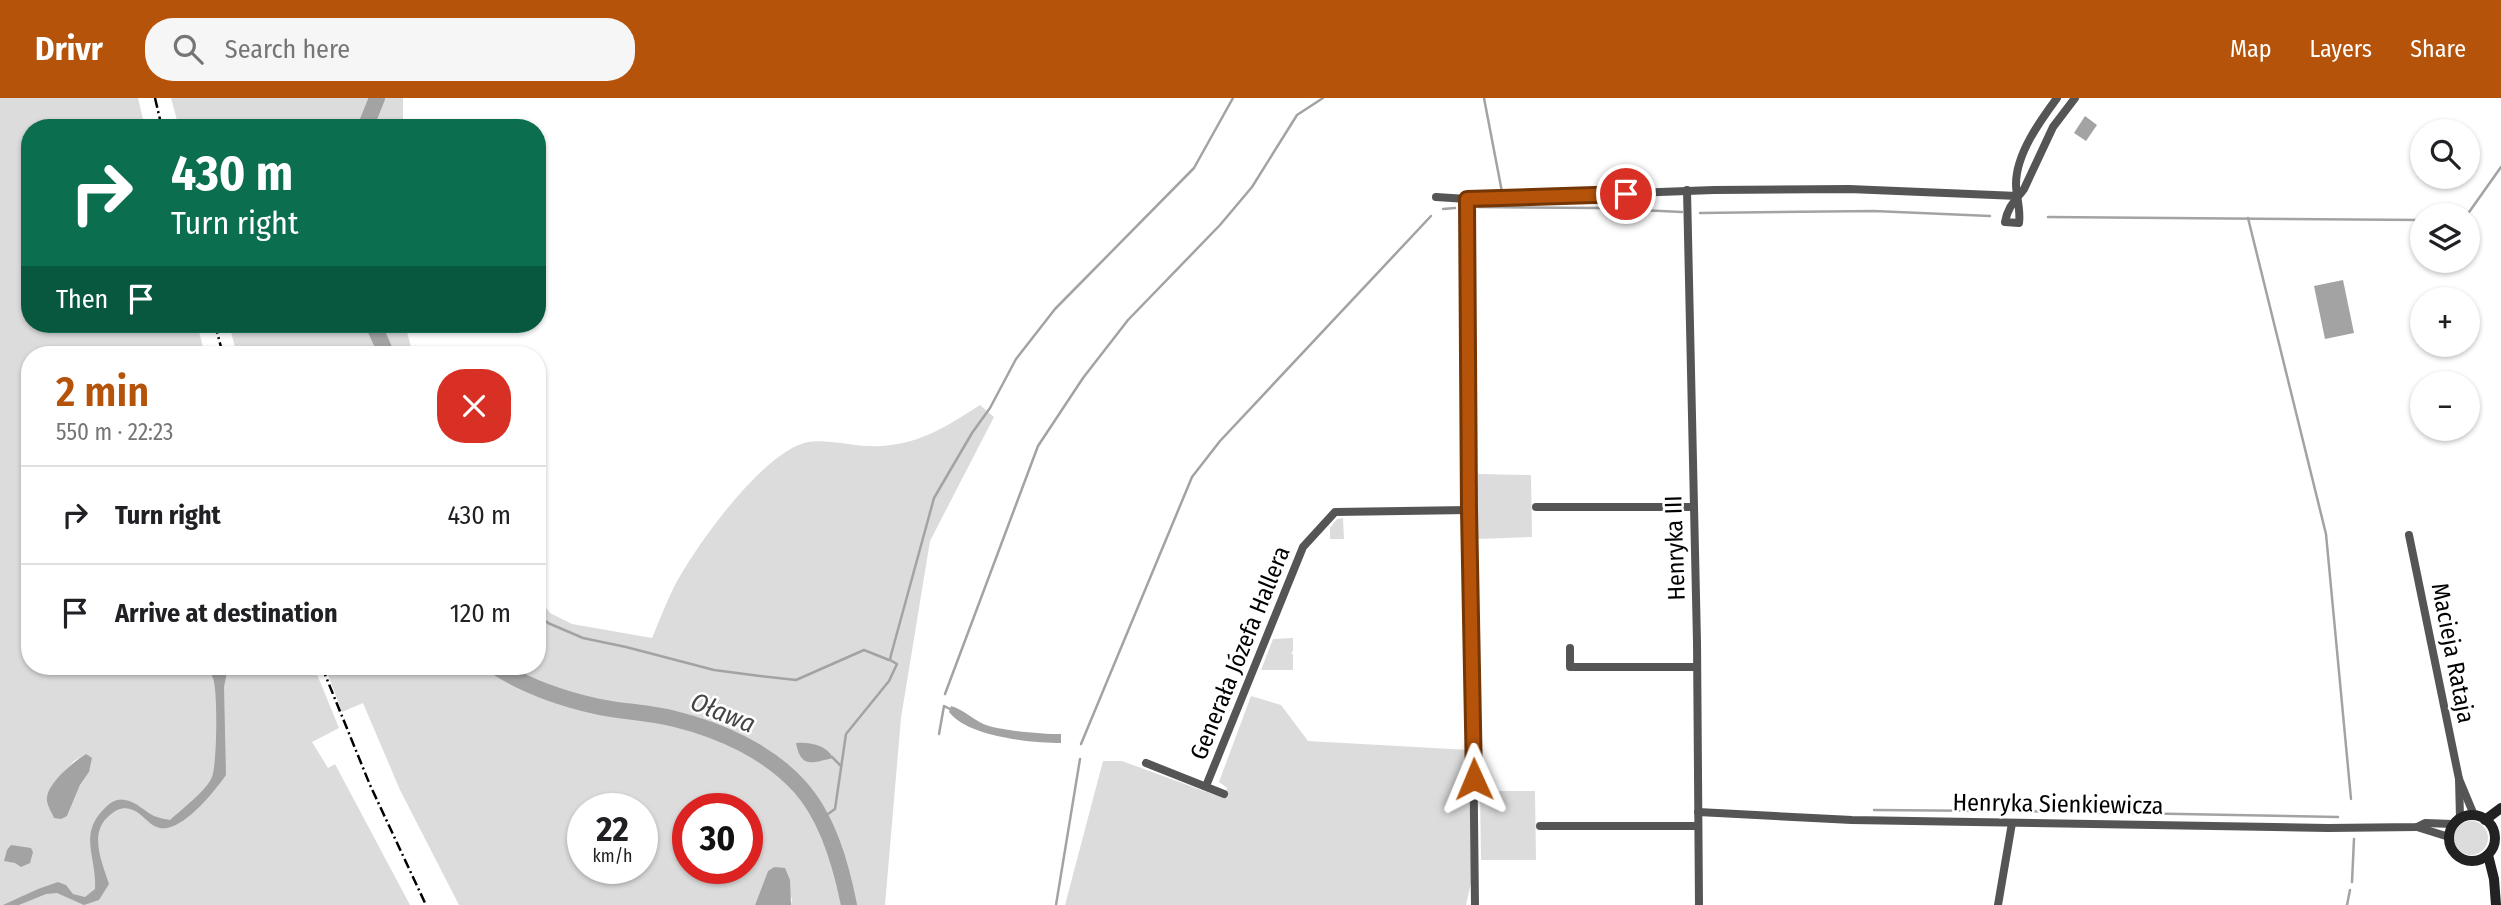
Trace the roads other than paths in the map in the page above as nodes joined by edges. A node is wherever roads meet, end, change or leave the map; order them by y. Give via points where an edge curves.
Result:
1 (2057, 98) edge
2 (2075, 98) edge
3 (1687, 190) junction
4 (2018, 196) junction
5 (1436, 197) dead end
6 (1467, 199) junction
7 (1536, 507) dead end
8 (1693, 507) junction
9 (1469, 510) junction
10 (2409, 535) dead end
11 (1570, 648) dead end
12 (1697, 667) junction
13 (1146, 763) dead end
14 (2459, 779) junction
15 (1206, 786) junction
16 (1224, 794) dead end
17 (2501, 808) edge
18 (1698, 812) junction
19 (2474, 815) junction
20 (2486, 820) junction
21 (2457, 821) junction
22 (2501, 822) edge
23 (2012, 823) junction
24 (1540, 826) dead end
25 (1698, 826) junction
26 (2417, 827) junction
27 (2449, 836) junction
28 (2496, 837) edge
29 (2490, 854) edge
30 (1475, 905) edge
31 (1699, 905) edge
32 (1998, 905) edge
33 (2496, 905) edge

1 - 4 street via 2023,155
2 - 4 street via 2053,127
3 - 4 street via 1850,189
3 - 6 street
3 - 8 street, Henryka III
5 - 6 street
6 - 9 street
7 - 8 street
8 - 12 street, Henryka III
9 - 15 street, Generała Józefa Hallera via 1335,512 1303,547
9 - 30 street
10 - 14 street, Macieja Rataja
11 - 12 street via 1570,667
12 - 18 street, Henryka III
13 - 15 street
14 - 19 street, Macieja Rataja
14 - 21 street, Macieja Rataja
15 - 16 street
17 - 20 street
18 - 23 street, Henryka Sienkiewicza via 1792,819
18 - 25 street, Henryka III
19 - 20 street
19 - 21 street
20 - 28 street
21 - 26 street, Henryka Sienkiewicza
21 - 27 street
22 - 28 street
23 - 26 street, Henryka Sienkiewicza
23 - 32 street
24 - 25 street
25 - 31 street, Henryka III
26 - 27 street, Henryka Sienkiewicza
27 - 29 street via 2457,856 2471,862
28 - 29 street
29 - 33 street

